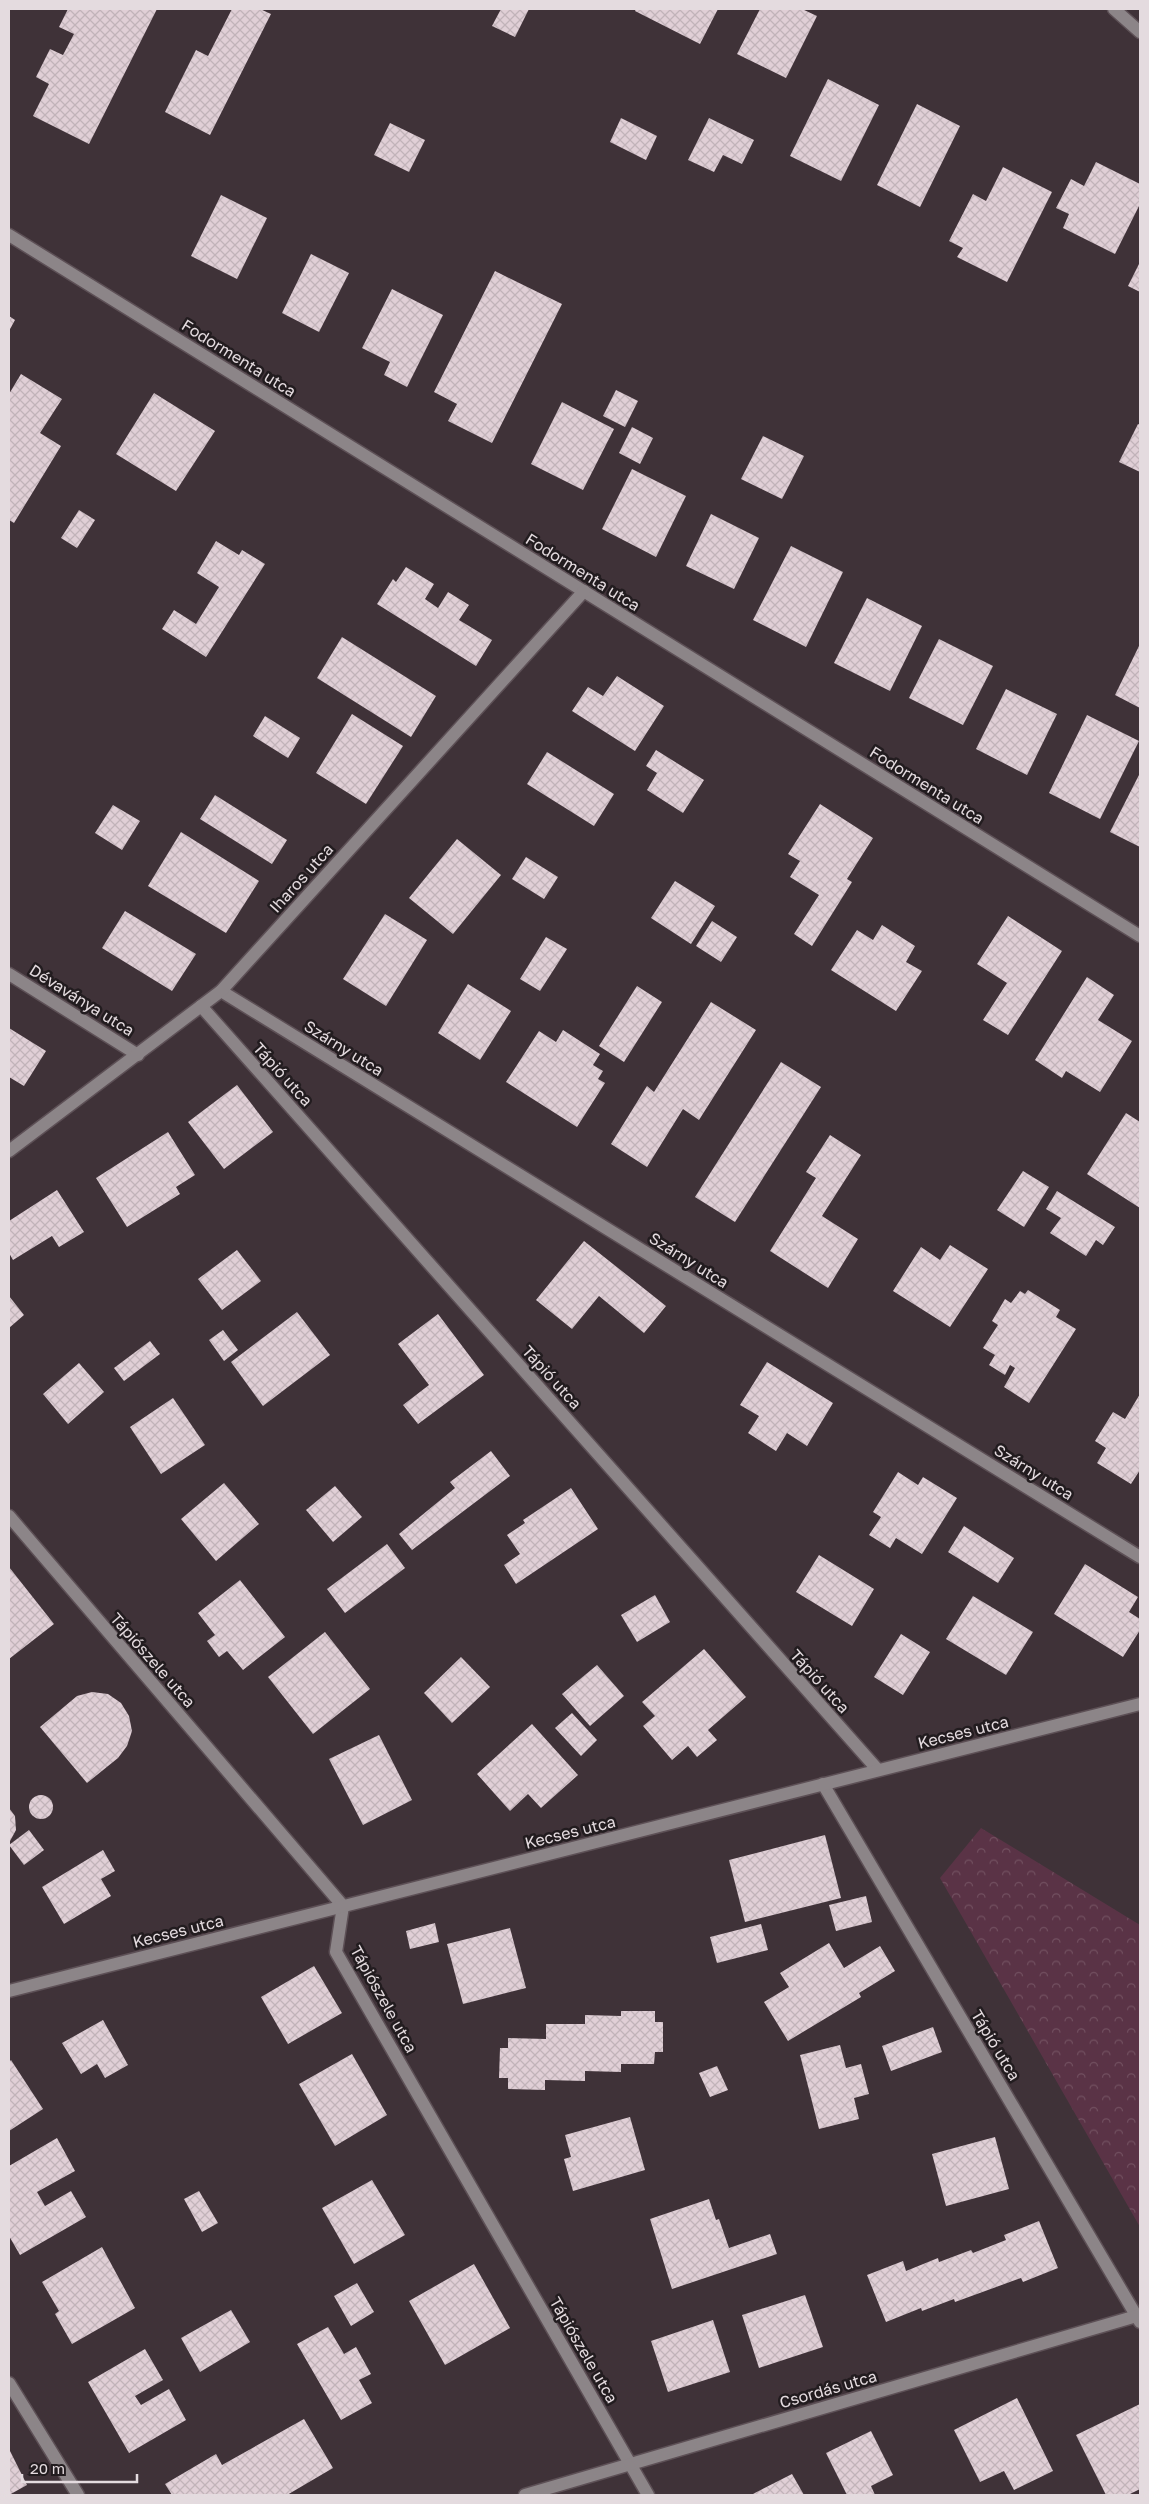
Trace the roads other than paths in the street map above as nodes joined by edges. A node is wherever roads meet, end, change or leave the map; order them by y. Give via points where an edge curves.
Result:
1 (1114, 9) edge
2 (1140, 32) edge
3 (9, 235) edge
4 (584, 591) junction
5 (1140, 936) edge
6 (9, 974) edge
7 (221, 991) junction
8 (201, 1006) junction
9 (138, 1055) junction
10 (9, 1151) edge
11 (9, 1516) edge
12 (1140, 1557) edge
13 (1140, 1704) edge
14 (878, 1770) junction
15 (823, 1784) junction
16 (343, 1906) junction
17 (9, 1991) edge
18 (1139, 2317) edge
19 (9, 2382) edge
20 (631, 2464) junction
21 (78, 2495) edge
22 (525, 2495) edge
23 (648, 2495) edge

1 - 2 street
3 - 4 street, Fodormenta utca
4 - 5 street, Fodormenta utca
4 - 7 street, Iharos utca
6 - 9 street, Dévaványa utca
7 - 8 street, Iharos utca
7 - 12 street, Szárny utca
8 - 9 street, Iharos utca
8 - 14 street, Tápió utca
9 - 10 street, Iharos utca
11 - 16 street, Tápiószele utca
13 - 14 street, Kecses utca
14 - 15 street, Kecses utca
15 - 16 street, Kecses utca
15 - 18 street, Tápió utca
16 - 17 street, Kecses utca
16 - 20 street, Tápiószele utca via 336,1952
18 - 20 street, Csordás utca
19 - 21 street
20 - 22 street, Csordás utca
20 - 23 street, Tápiószele utca

